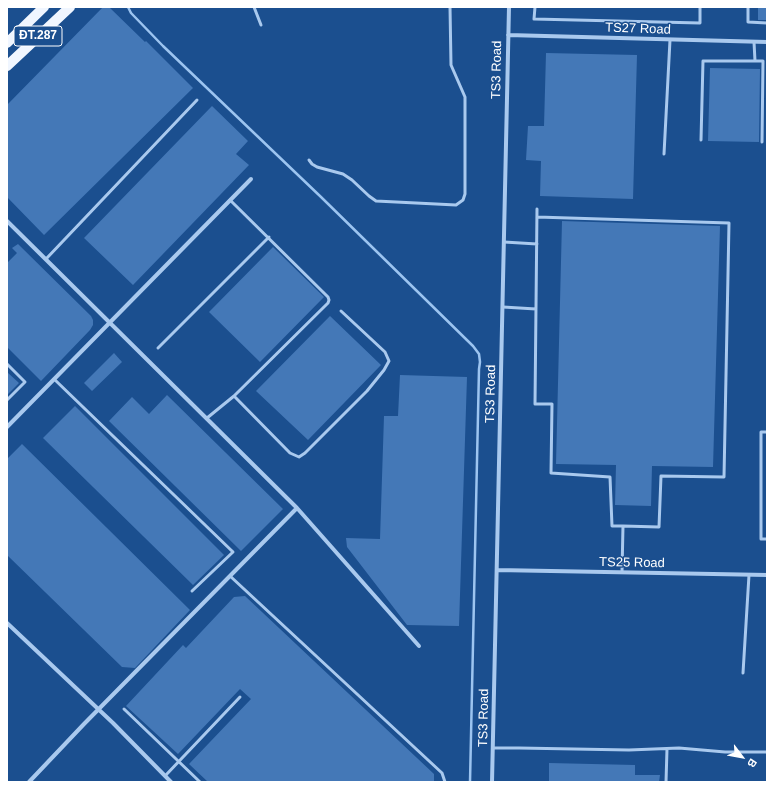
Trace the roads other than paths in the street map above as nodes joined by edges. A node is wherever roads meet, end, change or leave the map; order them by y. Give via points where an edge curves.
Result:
1 (44, 7) edge
2 (70, 7) edge
3 (254, 7) edge
4 (450, 7) edge
5 (509, 7) edge
6 (534, 7) edge
7 (700, 7) edge
8 (748, 7) edge
9 (767, 23) edge
10 (260, 25) dead end
11 (508, 35) junction
12 (670, 40) junction
13 (7, 42) edge
14 (754, 42) junction
15 (767, 42) edge
16 (754, 61) junction
17 (7, 66) edge
18 (197, 100) dead end
19 (701, 140) dead end
20 (762, 142) dead end
21 (664, 154) dead end
22 (309, 160) dead end
23 (251, 179) dead end
24 (230, 200) junction
25 (537, 209) dead end
26 (537, 217) junction
27 (7, 221) edge
28 (268, 237) junction
29 (504, 242) junction
30 (537, 244) junction
31 (46, 259) junction
32 (503, 307) junction
33 (536, 309) junction
34 (342, 311) dead end
35 (110, 322) junction
36 (158, 348) dead end
37 (7, 364) edge
38 (54, 379) junction
39 (234, 396) junction
40 (7, 400) edge
41 (207, 418) junction
42 (7, 427) edge
43 (767, 432) edge
44 (297, 508) junction
45 (623, 526) junction
46 (767, 539) edge
47 (497, 570) junction
48 (622, 572) junction
49 (749, 575) junction
50 (767, 575) edge
51 (230, 576) junction
52 (192, 591) dead end
53 (7, 623) edge
54 (419, 646) dead end
55 (743, 673) dead end
56 (240, 697) dead end
57 (124, 709) dead end
58 (98, 710) junction
59 (493, 748) junction
60 (667, 749) junction
61 (767, 752) edge
62 (179, 761) junction
63 (165, 776) junction
64 (29, 782) edge
65 (171, 782) edge
66 (200, 782) edge
67 (445, 782) edge
68 (492, 782) edge
69 (666, 782) edge

1 - 13 main road, ĐT.287
2 - 17 main road, ĐT.287
3 - 10 lane
4 - 22 lane via 452,65 465,97 463,200 456,205 376,201 344,174 317,167
5 - 11 street, TS3 Road
6 - 7 lane via 534,19 700,23
8 - 9 lane via 748,22
11 - 12 street, TS27 Road
11 - 29 street, TS3 Road
12 - 14 street, TS27 Road
12 - 21 lane
14 - 15 street, TS27 Road
14 - 16 lane
16 - 19 lane via 703,61
16 - 20 lane via 763,61
18 - 31 lane
23 - 24 street
24 - 28 lane
24 - 35 street
25 - 26 lane
26 - 30 lane
26 - 45 lane via 729,223 724,477 661,476 659,527
27 - 31 street
28 - 36 lane
28 - 39 lane via 329,300
29 - 30 lane
29 - 32 street, TS3 Road
30 - 33 lane
31 - 35 street
32 - 33 lane
32 - 47 street, TS3 Road
33 - 45 lane via 535,404 552,404 551,473 610,477 612,526
34 - 39 lane via 385,352 389,361 368,391 299,457 290,453
35 - 38 street
35 - 41 street
37 - 40 lane via 25,382
38 - 42 street
38 - 52 lane via 233,552
39 - 41 lane
41 - 44 street
43 - 46 lane via 761,432 762,539
44 - 51 street
44 - 54 street
45 - 48 lane
47 - 48 street, TS25 Road
47 - 59 street, TS3 Road
48 - 49 street, TS25 Road
49 - 50 street, TS25 Road
49 - 55 lane
51 - 58 street
51 - 67 lane via 442,773
53 - 58 street
56 - 62 lane
57 - 62 lane
58 - 63 street
58 - 64 street
59 - 60 lane
59 - 68 street, TS3 Road
60 - 61 lane
60 - 69 lane
62 - 63 lane
62 - 66 lane
63 - 65 street

